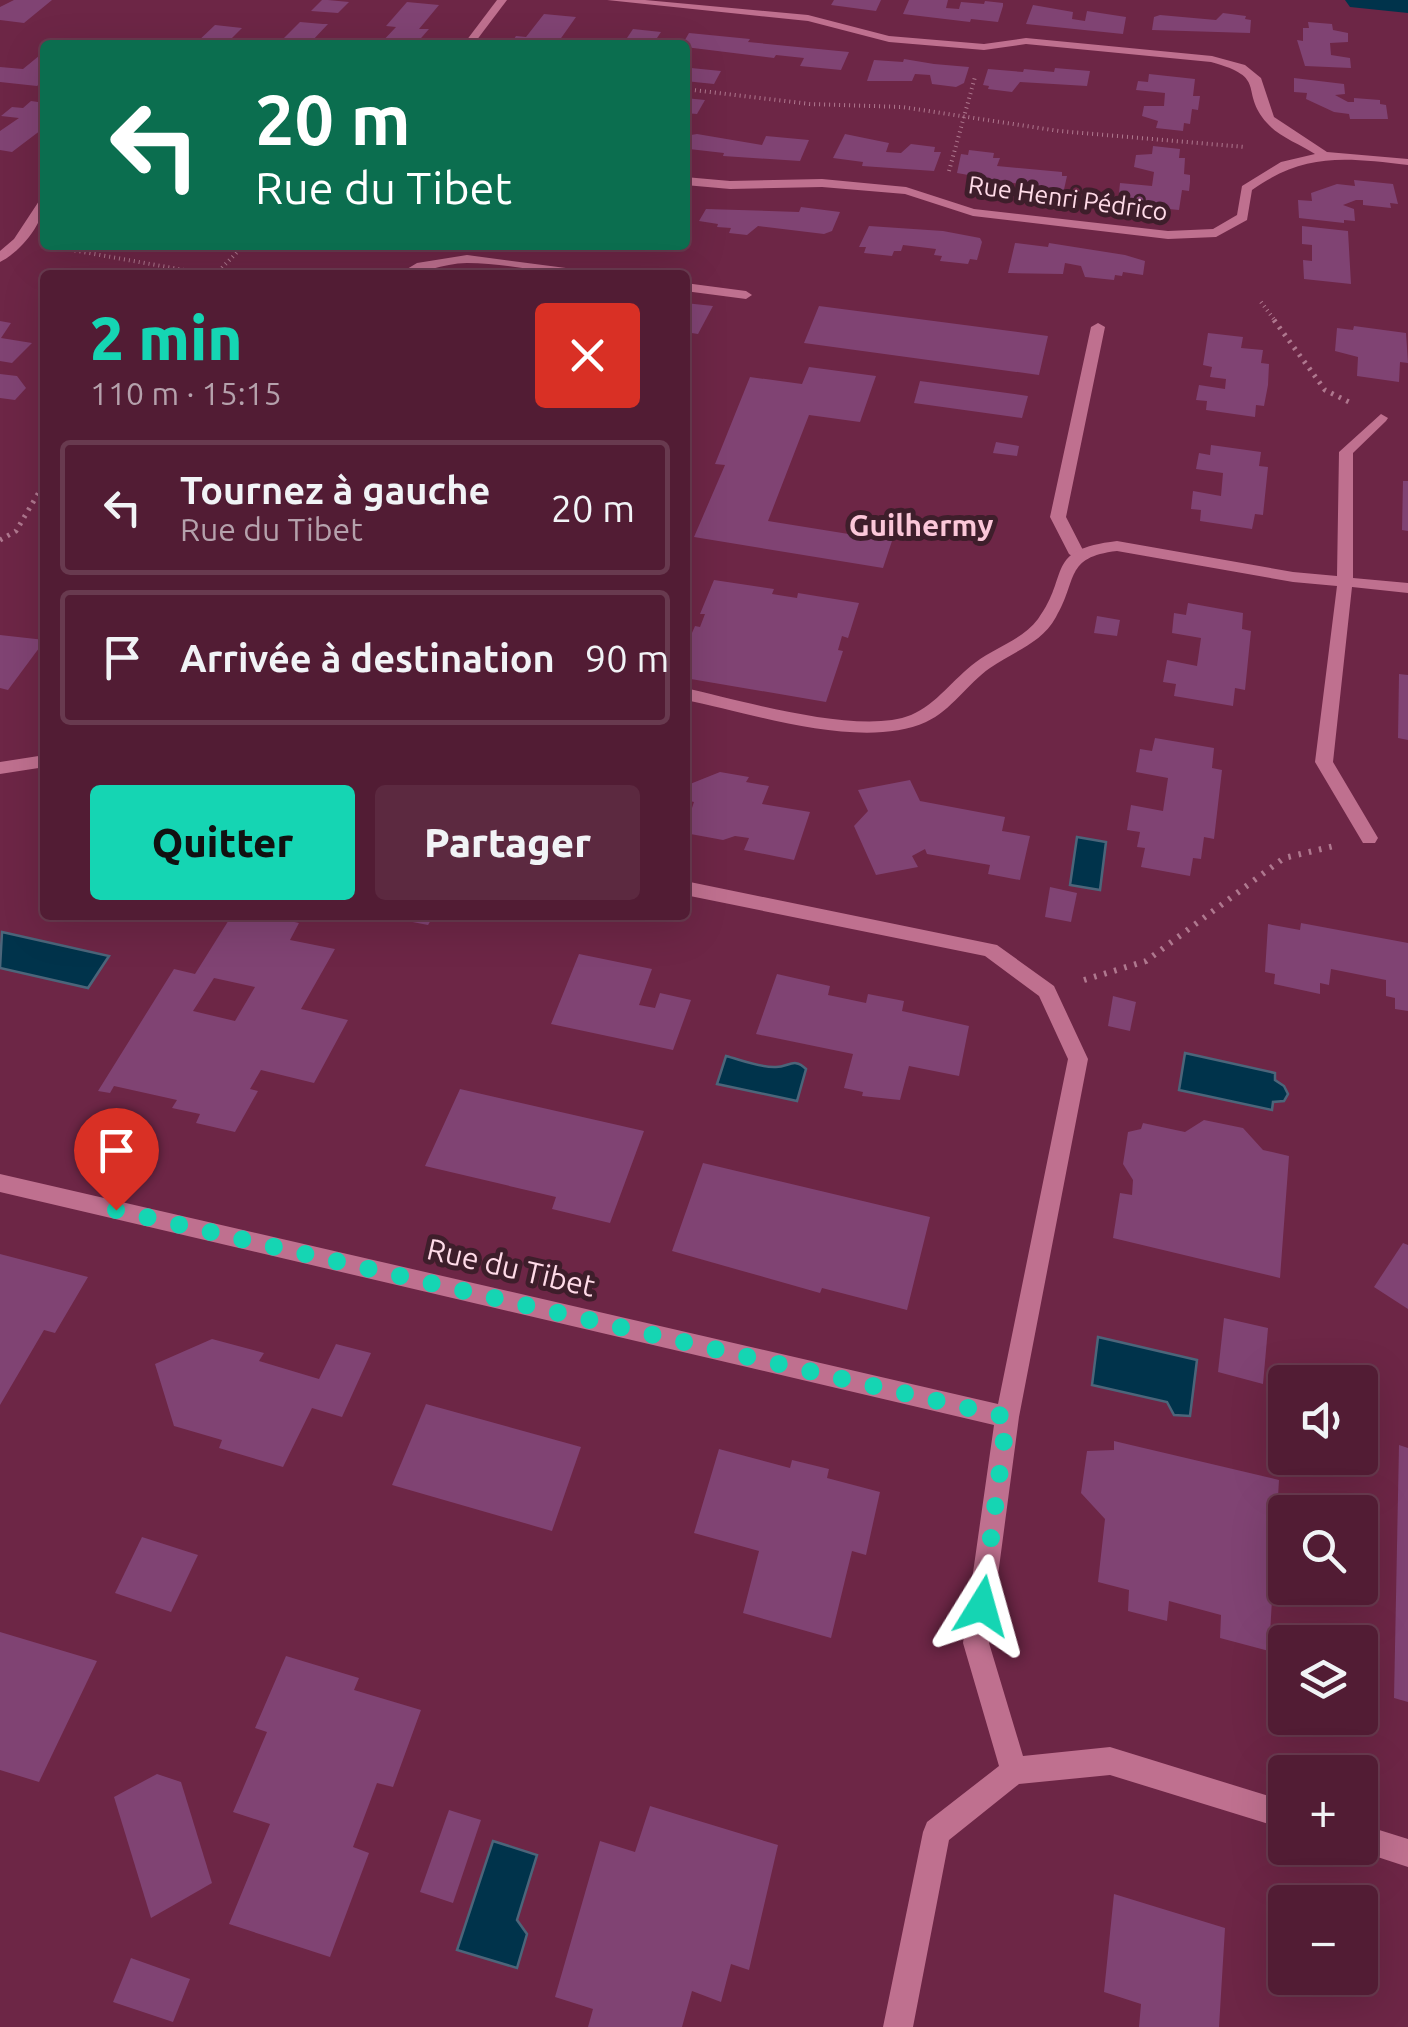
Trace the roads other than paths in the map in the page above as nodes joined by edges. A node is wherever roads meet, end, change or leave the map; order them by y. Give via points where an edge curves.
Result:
1 (502, 0) edge
2 (612, 0) edge
3 (472, 40) edge
4 (1322, 153) junction
5 (1408, 162) edge
6 (690, 182) edge
7 (40, 209) edge
8 (0, 258) edge
9 (411, 270) edge
10 (543, 270) edge
11 (690, 288) edge
12 (746, 295) dead end
13 (1098, 326) dead end
14 (1381, 418) road end
15 (1077, 554) junction
16 (1345, 580) junction
17 (1408, 588) edge
18 (690, 695) edge
19 (40, 762) edge
20 (0, 768) edge
21 (1369, 838) road end
22 (690, 889) edge
23 (0, 1183) edge
24 (1007, 1417) junction
25 (1014, 1771) junction
26 (1268, 1810) edge
27 (1378, 1844) edge
28 (1408, 1853) edge
29 (898, 2027) edge

1 - 3 street
2 - 4 street via 808,18 888,38 984,47 1026,41 1212,59 1241,67 1257,80 1260,109 1270,122
4 - 5 street, Rue Henri Pédrico
4 - 6 street, Rue Henri Pédrico via 1260,177 1246,189 1234,226 1196,236 974,212 906,191 822,182
7 - 8 street
9 - 10 street via 444,259
11 - 12 street
13 - 15 street via 1058,517
14 - 16 street via 1346,452
15 - 16 street via 1117,546
15 - 18 street via 1036,632 980,666 937,710 908,723 879,727
16 - 17 street
16 - 21 street via 1324,762
19 - 20 street
22 - 24 street via 990,950 1047,991 1078,1059
23 - 24 street, Rue du Tibet
24 - 25 street via 976,1644
25 - 26 street via 1110,1761
25 - 29 street via 937,1832
27 - 28 street

